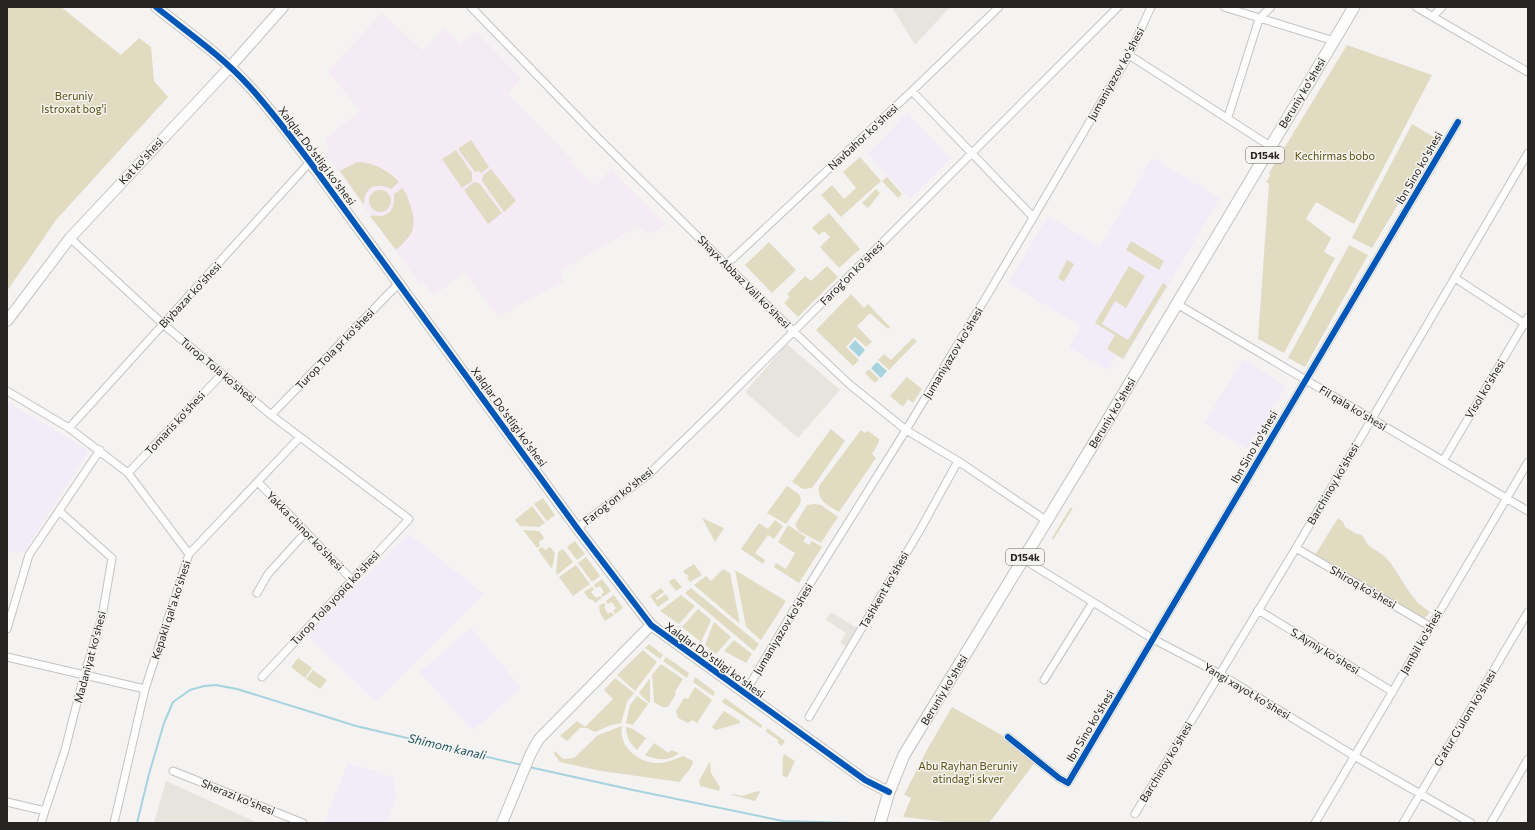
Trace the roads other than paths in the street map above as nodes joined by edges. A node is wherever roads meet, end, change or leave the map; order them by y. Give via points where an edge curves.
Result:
1 (156, 7) edge
2 (283, 7) edge
3 (471, 7) edge
4 (999, 7) edge
5 (1118, 7) edge
6 (1152, 7) edge
7 (1224, 7) edge
8 (1271, 7) edge
9 (1354, 7) edge
10 (1416, 7) edge
11 (1442, 7) edge
12 (1433, 16) junction
13 (1259, 19) junction
14 (1334, 42) junction
15 (1129, 54) junction
16 (1528, 62) edge
17 (230, 68) junction
18 (1525, 70) edge
19 (912, 91) junction
20 (1228, 117) junction
21 (1458, 122) dead end
22 (1270, 146) junction
23 (1528, 153) edge
24 (972, 154) junction
25 (310, 162) junction
26 (1033, 217) junction
27 (70, 238) junction
28 (726, 265) junction
29 (1455, 278) junction
30 (399, 284) junction
31 (1177, 304) junction
32 (7, 321) edge
33 (1527, 322) edge
34 (163, 324) junction
35 (793, 331) junction
36 (222, 374) junction
37 (1306, 380) junction
38 (7, 391) edge
39 (271, 415) junction
40 (1371, 419) junction
41 (69, 428) junction
42 (906, 430) junction
43 (300, 437) junction
44 (100, 450) junction
45 (958, 461) junction
46 (1443, 461) junction
47 (1528, 462) edge
48 (128, 473) junction
49 (258, 482) junction
50 (1506, 498) junction
51 (58, 511) junction
52 (1528, 512) edge
53 (408, 519) joint
54 (1047, 521) junction
55 (577, 528) junction
56 (306, 532) junction
57 (1296, 548) junction
58 (189, 554) junction
59 (1023, 559) junction
60 (352, 580) junction
61 (257, 593) dead end
62 (1093, 602) junction
63 (1258, 610) junction
64 (1528, 612) edge
65 (651, 626) junction
66 (1431, 627) junction
67 (7, 629) edge
68 (1154, 639) junction
69 (7, 657) edge
70 (1220, 674) junction
71 (84, 675) junction
72 (262, 677) dead end
73 (1044, 680) dead end
74 (145, 689) junction
75 (742, 692) junction
76 (1393, 692) junction
77 (809, 717) dead end
78 (1008, 737) dead end
79 (1356, 757) junction
80 (1528, 759) edge
81 (173, 771) dead end
82 (889, 792) junction
83 (1420, 793) junction
84 (7, 802) edge
85 (45, 811) junction
86 (1136, 814) dead end
87 (882, 819) edge
88 (41, 823) edge
89 (114, 823) edge
90 (303, 823) edge
91 (502, 823) edge
92 (1316, 823) edge
93 (1403, 823) edge
94 (1471, 823) edge
95 (1491, 823) edge

1 - 17 street, Xalqlar Do'stligi ko'shesi
2 - 17 street, Kat ko'shesi
3 - 28 street, Shayx Abbaz Vali ko'shesi via 593,134
4 - 19 street, Navbahor ko'shesi
5 - 24 street, Farog'on ko'shesi
6 - 15 street, Jumaniyazov ko'shesi
7 - 13 street
8 - 13 street
9 - 14 main road, Beruniy ko'shesi / D154k
10 - 12 street
11 - 12 street
12 - 18 street
13 - 14 street
13 - 20 street
14 - 22 main road, Beruniy ko'shesi / D154k
15 - 20 street
15 - 26 street, Jumaniyazov ko'shesi
16 - 18 street
17 - 25 street, Xalqlar Do'stligi ko'shesi via 276,118
17 - 27 street, Kat ko'shesi
19 - 24 street
19 - 28 street, Navbahor ko'shesi
20 - 22 street
21 - 37 street, Ibn Sino ko'shesi
22 - 31 main road, Beruniy ko'shesi / D154k
23 - 29 street, Barchinoy ko'shesi
24 - 26 street
24 - 35 street, Farog'on ko'shesi
25 - 30 street, Xalqlar Do'stligi ko'shesi
25 - 34 street, Biybazar ko'shesi
26 - 42 street, Jumaniyazov ko'shesi
27 - 32 street, Kat ko'shesi
27 - 34 street, Turop Tola ko'shesi
28 - 35 street, Shayx Abbaz Vali ko'shesi
29 - 33 street
29 - 40 street, Barchinoy ko'shesi
30 - 39 street, Turop Tola pr ko'shesi
30 - 55 street, Xalqlar Do'stligi ko'shesi
31 - 37 street, Fil qala ko'shesi
31 - 54 main road, Beruniy ko'shesi / D154k
33 - 46 street, Visol ko'shesi
34 - 36 street, Turop Tola ko'shesi
34 - 41 street, Biybazar ko'shesi
35 - 42 street, Shayx Abbaz Vali ko'shesi via 849,384
35 - 55 street, Farog'on ko'shesi via 648,475
36 - 39 street, Turop Tola ko'shesi
36 - 48 street, Tomaris ko'shesi
37 - 40 street, Fil qala ko'shesi
37 - 68 street, Ibn Sino ko'shesi
38 - 41 street
39 - 43 street, Turop Tola ko'shesi
40 - 46 street, Fil qala ko'shesi
40 - 57 street, Barchinoy ko'shesi
41 - 44 street
42 - 45 street, Shayx Abbaz Vali ko'shesi
42 - 75 street, Jumaniyazov ko'shesi via 752,681
43 - 49 street, Kepakli qal'a ko'shesi
43 - 53 street, Turop Tola ko'shesi
44 - 48 street
44 - 51 street
45 - 54 street, Shayx Abbaz Vali ko'shesi
45 - 77 street, Tashkent ko'shesi
46 - 50 street, Fil qala ko'shesi
47 - 50 street, Jambil ko'shesi
48 - 58 street
49 - 56 street, Yakka chinor ko'shesi
49 - 58 street, Kepakli qal'a ko'shesi
50 - 52 street, Fil qala ko'shesi
50 - 66 street, Jambil ko'shesi
51 - 67 street via 29,555
51 - 71 street, Madaniyat ko'shesi via 112,558 102,617
53 - 60 street, Turop Tola yopiq ko'shesi
54 - 59 main road, Beruniy ko'shesi / D154k
55 - 65 street, Xalqlar Do'stligi ko'shesi
56 - 60 street, Yakka chinor ko'shesi
56 - 61 street via 268,574
57 - 63 street, Barchinoy ko'shesi
57 - 66 street, Shiroq ko'shesi
58 - 74 street, Kepakli qal'a ko'shesi
59 - 62 street, Yangi xayot ko'shesi
59 - 82 main road, Beruniy ko'shesi / D154k via 904,755
60 - 72 street, Turop Tola yopiq ko'shesi
62 - 68 street, Yangi xayot ko'shesi
62 - 73 street
63 - 70 street, Barchinoy ko'shesi
63 - 76 street, S.Ayniy ko'shesi
64 - 83 street, Gʻafur Gʻulom ko'shesi
65 - 75 street, Xalqlar Do'stligi ko'shesi
65 - 91 street via 539,739
66 - 76 street, Jambil ko'shesi
68 - 70 street, Yangi xayot ko'shesi
68 - 78 street, Ibn Sino ko'shesi via 1068,783
69 - 71 street
70 - 79 street, Yangi xayot ko'shesi
70 - 86 street, Barchinoy ko'shesi
71 - 74 street
71 - 85 street, Madaniyat ko'shesi via 65,750
74 - 89 street, Kepakli qal'a ko'shesi
75 - 82 street, Xalqlar Do'stligi ko'shesi via 865,780
76 - 79 street, Jambil ko'shesi
79 - 83 street, Yangi xayot ko'shesi
79 - 92 street, Jambil ko'shesi
80 - 95 street
81 - 90 street, Sherazi ko'shesi
82 - 87 main road, Beruniy ko'shesi / D154k
83 - 93 street, Gʻafur Gʻulom ko'shesi
83 - 94 street, Yangi xayot ko'shesi
84 - 85 street
85 - 88 street, Madaniyat ko'shesi

